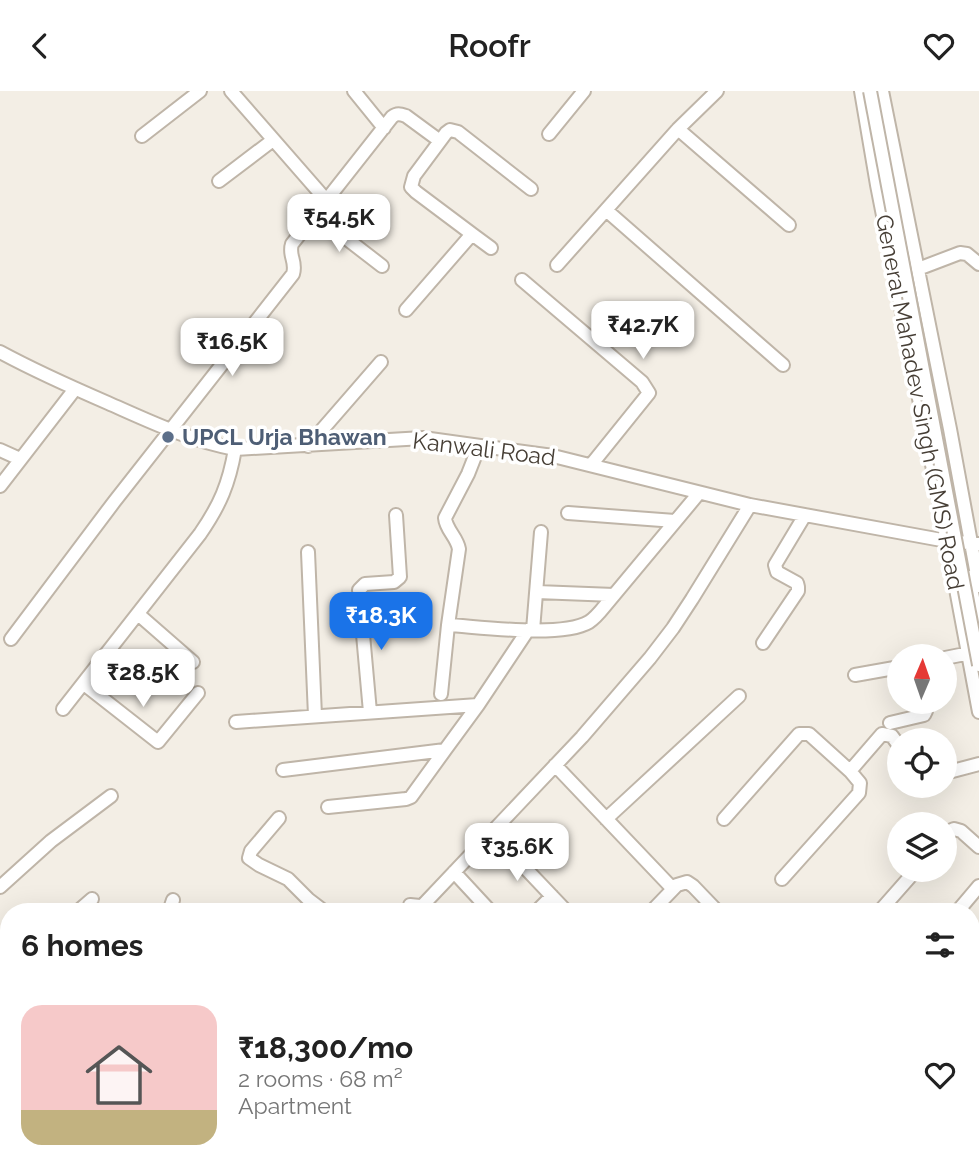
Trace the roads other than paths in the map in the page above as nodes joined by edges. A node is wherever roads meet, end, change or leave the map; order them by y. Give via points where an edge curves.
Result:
1 (200, 91) edge
2 (231, 91) edge
3 (354, 91) edge
4 (584, 91) edge
5 (861, 91) edge
6 (870, 91) edge
7 (876, 91) edge
8 (883, 91) edge
9 (713, 92) edge
10 (384, 128) junction
11 (678, 129) junction
12 (549, 134) dead end
13 (142, 136) dead end
14 (273, 140) junction
15 (440, 141) junction
16 (219, 181) dead end
17 (531, 189) dead end
18 (327, 201) junction
19 (606, 210) junction
20 (316, 215) junction
21 (789, 225) dead end
22 (472, 235) junction
23 (491, 248) dead end
24 (979, 264) edge
25 (557, 265) dead end
26 (382, 266) dead end
27 (918, 269) junction
28 (522, 280) dead end
29 (406, 310) dead end
30 (0, 352) edge
31 (381, 362) dead end
32 (783, 365) dead end
33 (75, 389) junction
34 (950, 425) junction
35 (925, 430) junction
36 (170, 431) junction
37 (308, 446) junction
38 (479, 446) junction
39 (235, 449) junction
40 (0, 450) edge
41 (20, 459) junction
42 (591, 465) junction
43 (958, 474) junction
44 (934, 478) junction
45 (0, 486) edge
46 (699, 493) junction
47 (750, 505) junction
48 (568, 513) dead end
49 (396, 515) dead end
50 (805, 516) junction
51 (675, 521) junction
52 (541, 531) dead end
53 (947, 541) junction
54 (975, 544) edge
55 (308, 552) dead end
56 (979, 586) edge
57 (537, 592) junction
58 (614, 595) junction
59 (138, 614) junction
60 (448, 625) junction
61 (979, 629) edge
62 (531, 630) junction
63 (11, 639) dead end
64 (763, 643) dead end
65 (973, 652) edge
66 (193, 662) dead end
67 (979, 665) edge
68 (887, 669) edge
69 (855, 675) dead end
70 (84, 684) junction
71 (977, 690) edge
72 (198, 693) dead end
73 (441, 694) dead end
74 (739, 696) dead end
75 (478, 705) junction
76 (63, 709) dead end
77 (370, 712) junction
78 (979, 712) edge
79 (925, 714) edge
80 (315, 716) junction
81 (236, 722) dead end
82 (890, 723) dead end
83 (887, 735) edge
84 (445, 750) junction
85 (979, 764) edge
86 (555, 765) junction
87 (283, 770) dead end
88 (957, 770) edge
89 (850, 771) junction
90 (111, 796) dead end
91 (328, 807) dead end
92 (279, 818) dead end
93 (606, 819) junction
94 (724, 819) dead end
95 (957, 830) edge
96 (491, 832) junction
97 (979, 847) edge
98 (454, 872) junction
99 (782, 879) dead end
100 (905, 882) edge
101 (979, 886) edge
102 (0, 887) edge
103 (673, 889) junction
104 (552, 896) junction
105 (92, 899) dead end
106 (87, 903) edge
107 (313, 903) edge
108 (425, 903) edge
109 (483, 903) edge
110 (545, 903) edge
111 (559, 903) edge
112 (660, 903) edge
113 (709, 903) edge
114 (887, 903) edge
115 (965, 903) edge

1 - 13 street
2 - 14 street
3 - 10 street
4 - 12 street
5 - 35 street, General Mahadev Singh (GMS) Road
6 - 67 street, bridge
7 - 61 street
8 - 27 street, General Mahadev Singh (GMS) Road
9 - 11 street
10 - 15 street via 400,114
10 - 18 street
11 - 19 street
11 - 21 street
14 - 16 street
14 - 18 street
15 - 17 street via 450,130 458,132
15 - 22 street via 411,187
18 - 20 street
19 - 25 street
19 - 32 street
20 - 26 street
20 - 36 street via 292,244 293,274
22 - 23 street
22 - 29 street
24 - 27 street via 960,253
27 - 34 street, General Mahadev Singh (GMS) Road
28 - 42 street via 642,382 649,393
30 - 33 street, Kanwali Road
31 - 37 street
33 - 36 street, Kanwali Road
33 - 41 street
34 - 35 street
34 - 43 street, General Mahadev Singh (GMS) Road
35 - 44 street, General Mahadev Singh (GMS) Road
36 - 39 street, Kanwali Road
36 - 63 street
37 - 38 street, Kanwali Road via 423,438
37 - 39 street, Kanwali Road
38 - 42 street, Kanwali Road
38 - 60 street via 445,518 459,549
39 - 59 street via 224,494 213,515
40 - 41 street
41 - 45 street
42 - 46 street, Kanwali Road
43 - 44 street
43 - 54 street, General Mahadev Singh (GMS) Road
44 - 53 street, General Mahadev Singh (GMS) Road
46 - 47 street, Kanwali Road
46 - 51 street
47 - 50 street, Kanwali Road
47 - 86 street via 673,628
48 - 51 street
49 - 77 street via 400,577 394,582 365,584 359,590
50 - 53 street, Kanwali Road
50 - 64 street via 775,565 777,572 797,583 798,591
51 - 58 street
52 - 57 street
53 - 54 street, Kanwali Road
53 - 65 street, General Mahadev Singh (GMS) Road
54 - 56 street, General Mahadev Singh (GMS) Road
55 - 80 street
57 - 58 street
57 - 62 street
58 - 62 street via 588,622 564,630
59 - 66 street
59 - 70 street
60 - 62 street
60 - 73 street
62 - 75 street
65 - 71 street, General Mahadev Singh (GMS) Road
68 - 69 street
70 - 72 street via 158,742
70 - 76 street
71 - 78 street, General Mahadev Singh (GMS) Road
74 - 93 street
75 - 77 street
75 - 84 street
77 - 80 street
79 - 82 street
80 - 81 street
83 - 89 street via 882,734
84 - 87 street
84 - 91 street via 411,797
85 - 88 street
86 - 93 street
86 - 96 street
89 - 94 street via 809,734 799,734
89 - 99 street via 860,783 859,793
90 - 102 street
92 - 107 street via 249,858 288,879
93 - 103 street
95 - 97 street
96 - 98 street
96 - 104 street
98 - 108 street
98 - 109 street
100 - 114 street
101 - 115 street
103 - 112 street
103 - 113 street via 687,882
104 - 110 street
104 - 111 street
105 - 106 street

